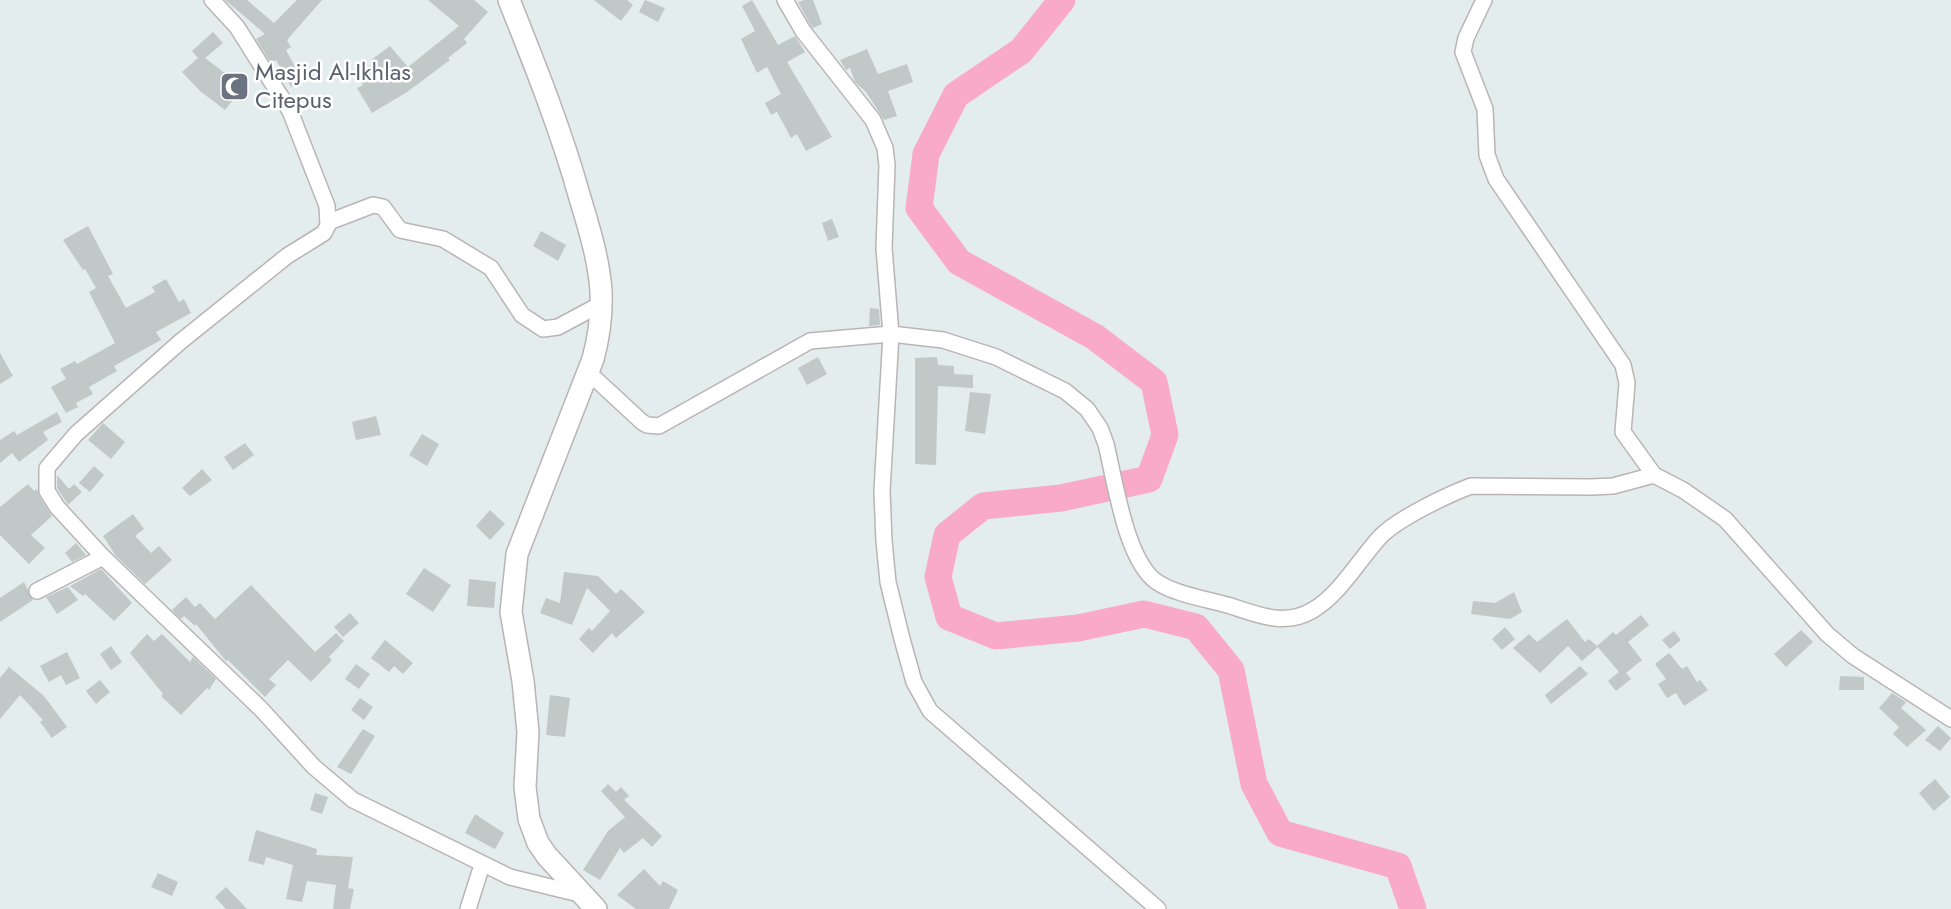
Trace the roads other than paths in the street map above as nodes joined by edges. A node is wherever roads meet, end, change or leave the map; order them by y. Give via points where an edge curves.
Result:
1 (212, 0) edge
2 (509, 0) edge
3 (785, 0) edge
4 (1484, 0) edge
5 (329, 222) junction
6 (601, 304) junction
7 (891, 334) junction
8 (588, 372) junction
9 (1654, 475) junction
10 (103, 556) junction
11 (36, 591) dead end
12 (1951, 719) edge
13 (482, 865) junction
14 (589, 902) edge
15 (468, 909) edge
16 (1158, 909) edge

1 - 5 street via 237,27 290,111 327,206
2 - 6 main road via 570,162 592,239
3 - 7 street via 803,31 880,131 887,165 884,248
4 - 9 street via 1463,52 1485,109 1488,164 1623,365 1627,383 1623,432
5 - 6 street via 373,205 382,207 400,230 443,239 491,268 522,315 543,329 558,327
5 - 10 street via 324,233 287,256 180,342 76,435 47,468 46,484 51,499
6 - 8 main road via 600,327
7 - 8 street via 810,341 659,426 642,422
7 - 9 street via 943,340 996,357 1065,391 1087,409 1100,428 1138,561 1157,582 1262,618 1298,617 1328,599 1383,534 1454,492 1471,486 1613,486
7 - 16 street via 882,491 884,541 888,582 914,682 930,711
8 - 14 main road via 517,554 511,612 528,732 525,787 529,819 547,856
9 - 12 street via 1725,519 1827,634 1852,656
10 - 11 street
10 - 13 street via 353,800
13 - 14 street
13 - 15 street

